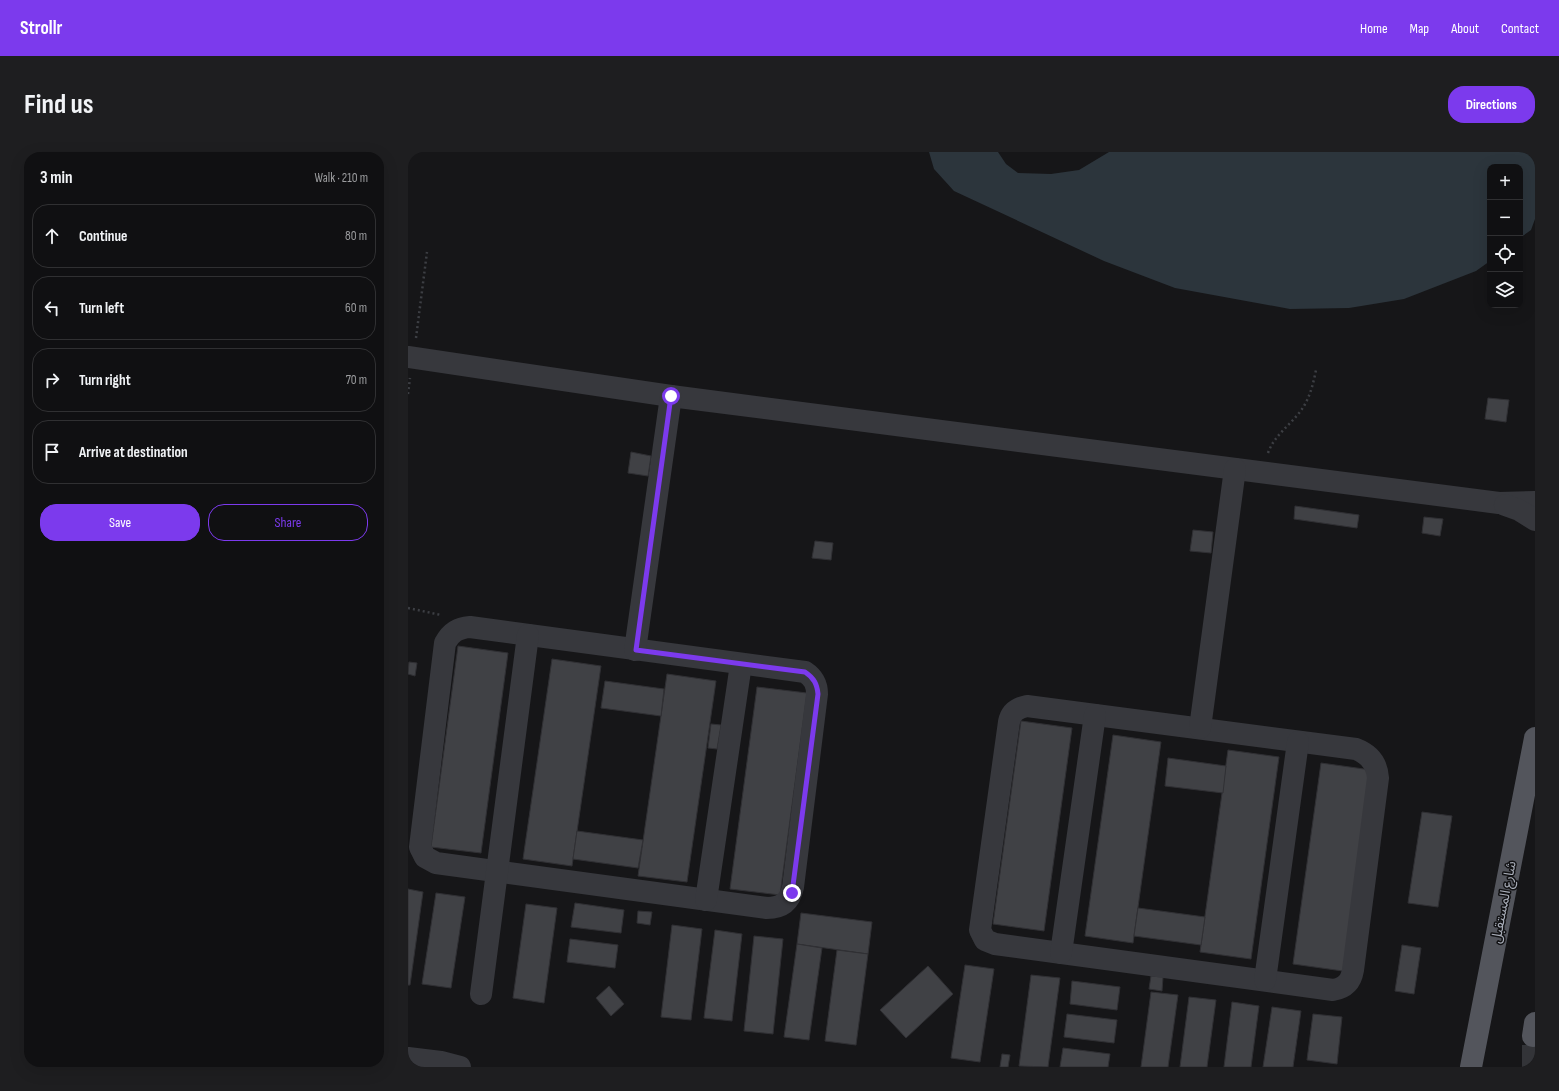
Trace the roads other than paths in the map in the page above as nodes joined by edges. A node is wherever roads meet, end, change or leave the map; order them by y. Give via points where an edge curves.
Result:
1 (410, 357) edge
2 (671, 396) junction
3 (1235, 469) junction
4 (1535, 502) edge
5 (1498, 503) junction
6 (1535, 520) edge
7 (528, 635) junction
8 (636, 650) junction
9 (741, 664) junction
10 (1095, 715) junction
11 (1200, 728) junction
12 (1535, 738) edge
13 (1298, 742) junction
14 (497, 871) junction
15 (706, 900) junction
16 (1061, 953) junction
17 (1265, 980) junction
18 (481, 994) dead end
19 (408, 1058) edge
20 (460, 1067) edge
21 (1471, 1067) edge

1 - 2 street
2 - 3 street
2 - 8 street
3 - 5 street
3 - 11 street
4 - 5 street
5 - 6 street via 1519,510
7 - 8 street
7 - 14 street
7 - 14 street via 470,627 455,630 445,643 420,846 425,858 430,861
8 - 9 street
9 - 15 street
9 - 15 street via 805,672 811,676 817,687 793,887 785,904 773,908
10 - 11 street
10 - 16 street
10 - 16 street via 1022,707 1010,717 1006,738 980,930 985,940 990,943
11 - 13 street
12 - 21 main road, شارع المستقبل
13 - 17 street
13 - 17 street via 1362,751 1372,760 1378,772 1354,970 1348,984 1333,990
14 - 15 street
14 - 18 street
16 - 17 street
19 - 20 street

